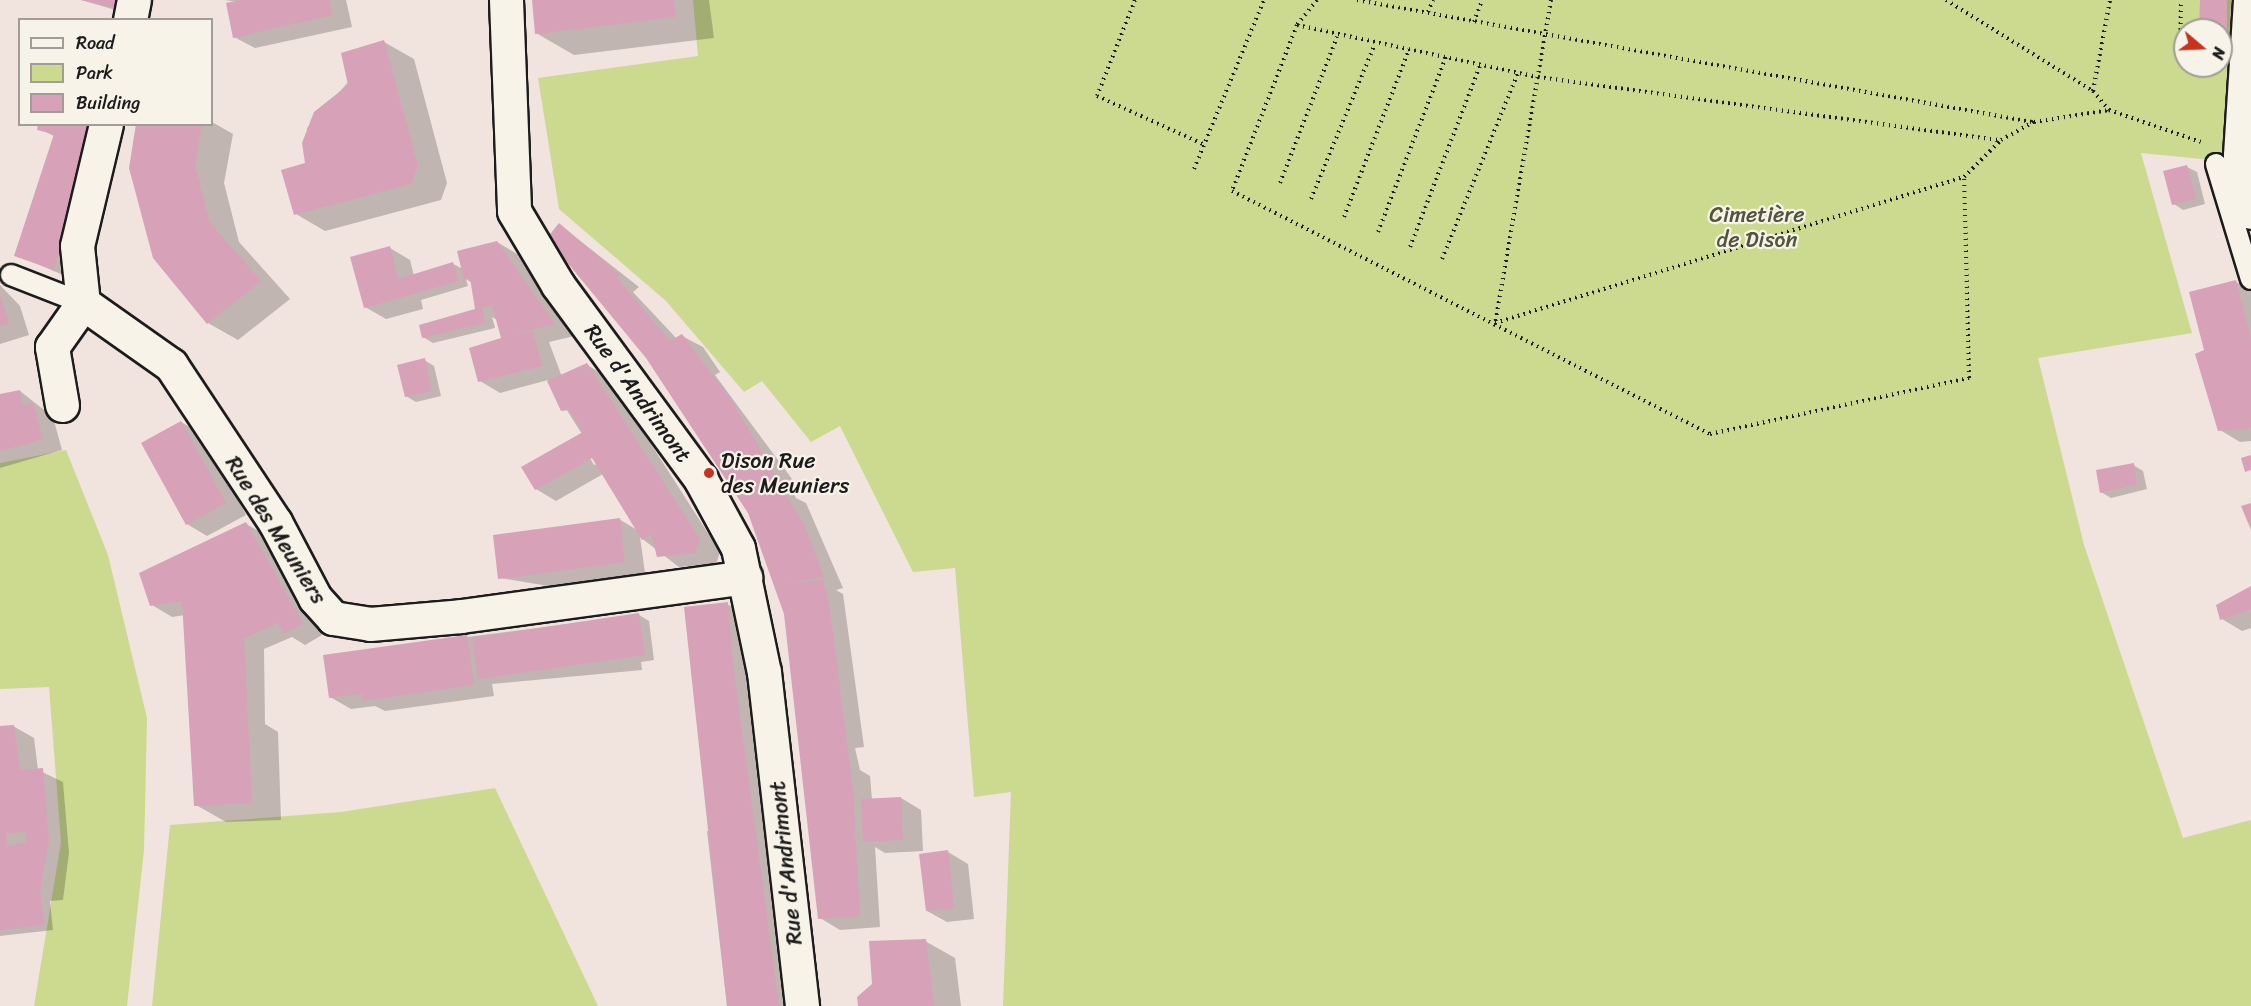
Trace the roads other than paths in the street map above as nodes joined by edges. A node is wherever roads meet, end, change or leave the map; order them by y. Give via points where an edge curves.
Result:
1 (134, 0) edge
2 (506, 0) edge
3 (2250, 0) edge
4 (130, 18) edge
5 (106, 126) edge
6 (2216, 164) road end
7 (2251, 212) edge
8 (11, 275) dead end
9 (2251, 279) edge
10 (83, 303) junction
11 (62, 405) dead end
12 (745, 577) junction
13 (802, 1006) edge

1 - 4 street
2 - 12 street, Rue d'Andrimont via 514,211 558,285 701,480 738,548
3 - 7 street via 2240,156
5 - 10 street via 76,246
6 - 9 lane
8 - 10 lane
10 - 11 street via 52,347
10 - 12 street, Rue des Meuniers via 171,365 274,522 315,598 333,618 370,624 461,616
12 - 13 street, Rue d'Andrimont via 764,672

